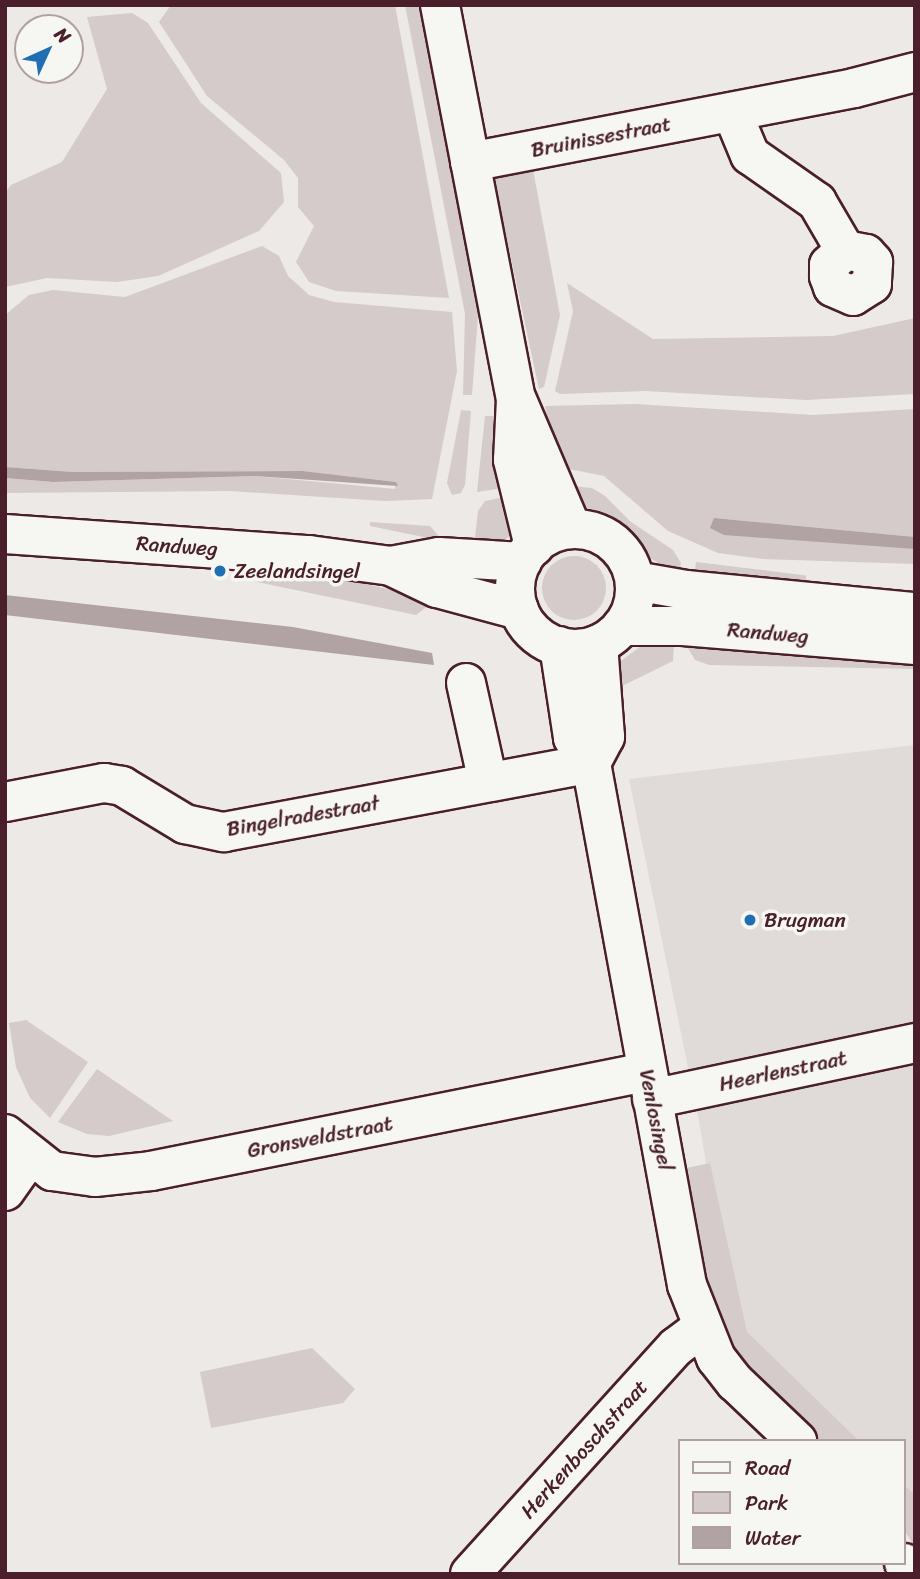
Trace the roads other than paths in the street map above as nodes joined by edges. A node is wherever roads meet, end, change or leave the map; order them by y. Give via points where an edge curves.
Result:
1 (440, 5) edge
2 (915, 72) edge
3 (732, 112) junction
4 (470, 162) junction
5 (845, 250) dead end
6 (516, 398) junction
7 (572, 529) junction
8 (5, 534) edge
9 (528, 554) junction
10 (391, 566) junction
11 (635, 580) junction
12 (519, 610) junction
13 (915, 612) edge
14 (610, 635) junction
15 (915, 645) edge
16 (559, 646) junction
17 (466, 682) dead end
18 (591, 763) junction
19 (488, 782) junction
20 (5, 802) edge
21 (915, 1043) edge
22 (649, 1085) junction
23 (17, 1145) edge
24 (5, 1191) edge
25 (701, 1328) junction
26 (795, 1439) edge
27 (470, 1574) edge

1 - 4 street
2 - 3 street, Bruinissestraat
3 - 4 street, Bruinissestraat
3 - 5 street via 750,155 817,202
4 - 6 street
6 - 7 street
6 - 9 street via 513,460
7 - 9 street via 545,537
7 - 11 street via 606,537 620,548
8 - 10 street, Randweg via 309,555
9 - 10 street, Randweg via 439,557
9 - 12 street via 515,594
10 - 12 street, Randweg via 437,588
11 - 13 street, Randweg via 686,590
11 - 14 street via 631,612
12 - 16 street via 529,626
14 - 15 street, Randweg via 683,626
14 - 16 street
14 - 18 street via 605,737
16 - 18 street, Venlosingel via 573,738
17 - 19 street
18 - 19 street, Bingelradestraat
18 - 22 street, Venlosingel
19 - 20 street, Bingelradestraat via 224,832 185,824 122,786 104,783
21 - 22 street, Heerlenstraat
22 - 23 street, Gronsveldstraat via 151,1171 73,1176 52,1171
22 - 25 street, Venlosingel via 687,1284
23 - 24 street
25 - 26 street, Venlosingel via 735,1382
25 - 27 street, Herkenboschstraat via 676,1347

